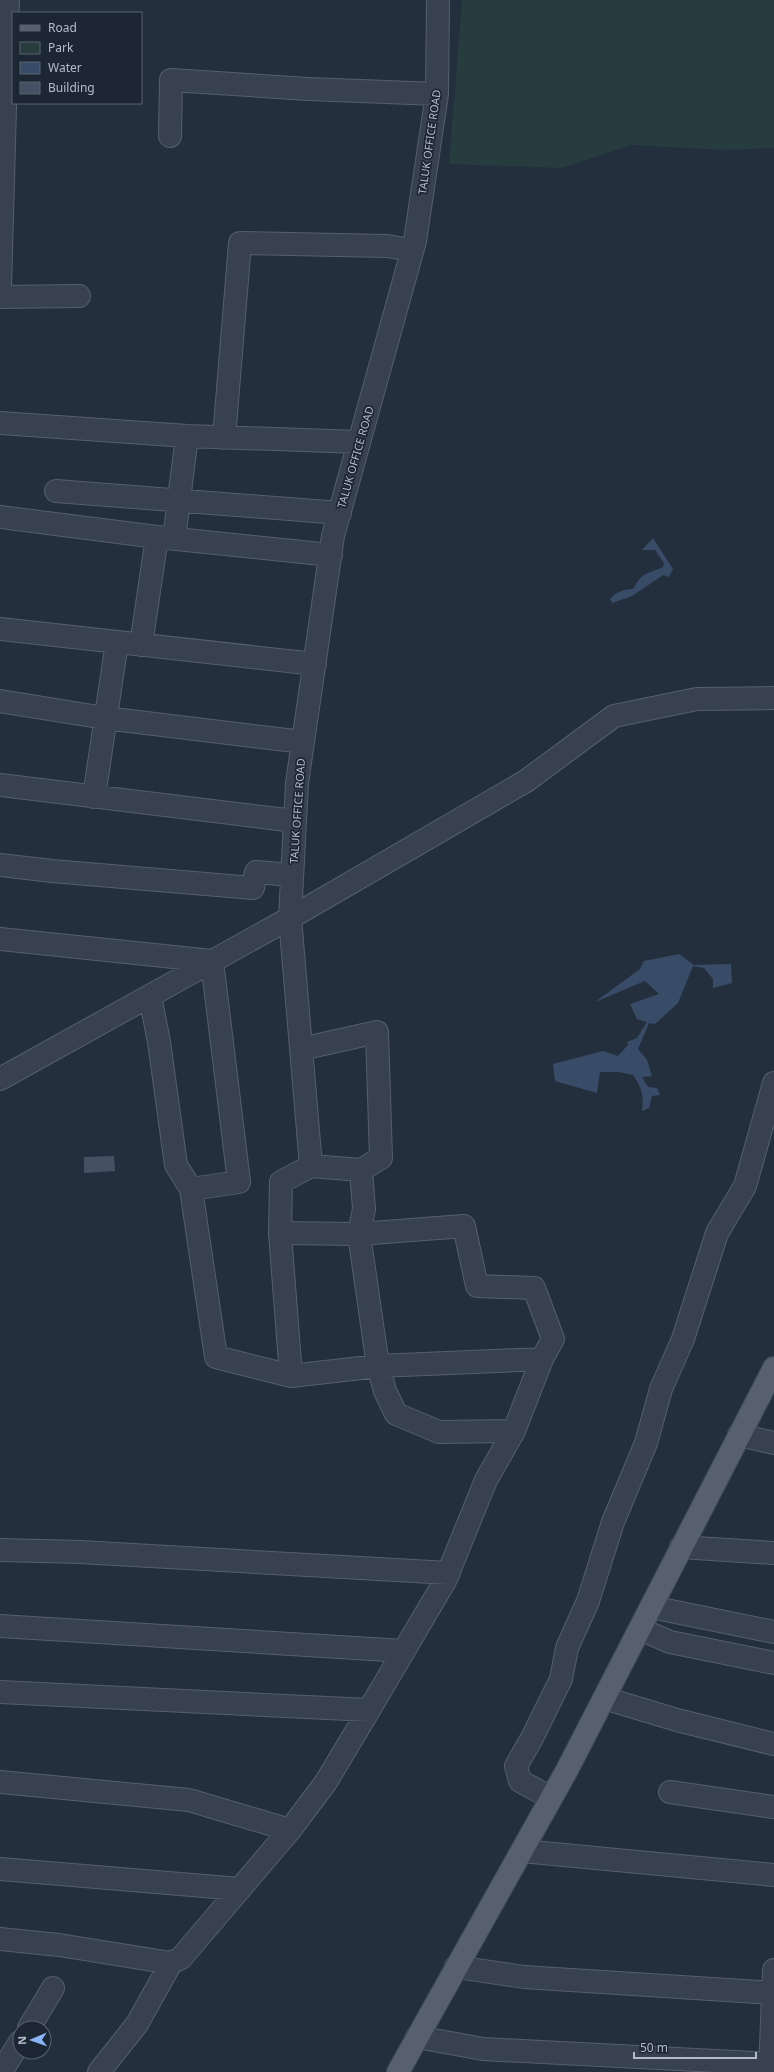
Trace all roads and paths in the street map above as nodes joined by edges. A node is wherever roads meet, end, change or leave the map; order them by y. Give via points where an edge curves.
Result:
1 (8, 0) edge
2 (438, 0) edge
3 (437, 94) junction
4 (170, 136) dead end
5 (412, 250) junction
6 (0, 287) edge
7 (79, 296) dead end
8 (0, 297) edge
9 (0, 423) edge
10 (188, 436) junction
11 (224, 438) junction
12 (359, 442) junction
13 (56, 491) dead end
14 (179, 501) junction
15 (340, 513) junction
16 (0, 517) edge
17 (165, 538) junction
18 (331, 555) junction
19 (0, 629) edge
20 (117, 642) junction
21 (141, 645) junction
22 (315, 664) junction
23 (774, 698) edge
24 (0, 701) edge
25 (105, 718) junction
26 (303, 742) junction
27 (0, 785) edge
28 (94, 796) junction
29 (295, 820) junction
30 (0, 865) edge
31 (292, 875) junction
32 (290, 918) junction
33 (0, 939) edge
34 (212, 961) junction
35 (150, 996) junction
36 (301, 1049) junction
37 (0, 1079) edge
38 (774, 1084) edge
39 (311, 1166) junction
40 (361, 1170) junction
41 (191, 1189) junction
42 (280, 1234) junction
43 (359, 1234) junction
44 (542, 1359) junction
45 (378, 1366) junction
46 (774, 1368) edge
47 (291, 1376) junction
48 (514, 1431) junction
49 (740, 1435) junction
50 (774, 1443) edge
51 (682, 1547) junction
52 (0, 1550) edge
53 (774, 1553) edge
54 (449, 1572) junction
55 (651, 1607) junction
56 (0, 1626) edge
57 (640, 1629) junction
58 (774, 1632) edge
59 (404, 1651) junction
60 (774, 1663) edge
61 (0, 1692) edge
62 (604, 1698) junction
63 (369, 1710) junction
64 (774, 1744) edge
65 (0, 1782) edge
66 (670, 1792) dead end
67 (552, 1798) junction
68 (774, 1807) edge
69 (290, 1830) junction
70 (522, 1851) junction
71 (0, 1869) edge
72 (774, 1875) edge
73 (240, 1889) junction
74 (0, 1939) edge
75 (171, 1963) junction
76 (456, 1968) junction
77 (774, 1970) edge
78 (53, 1988) dead end
79 (773, 1993) edge
80 (34, 2020) edge
81 (417, 2037) junction
82 (12, 2055) edge
83 (772, 2066) edge
84 (1, 2072) edge
85 (99, 2072) edge
86 (398, 2072) edge

1 - 6 street
2 - 3 street, TALUK OFFICE ROAD
3 - 4 street via 171,80
3 - 5 street, TALUK OFFICE ROAD
5 - 11 street via 387,246 240,243
5 - 12 street, TALUK OFFICE ROAD
7 - 8 street
9 - 10 street
10 - 11 street
10 - 14 street
11 - 12 street
12 - 15 street, TALUK OFFICE ROAD
13 - 14 street
14 - 15 street
14 - 17 street
15 - 18 street, TALUK OFFICE ROAD
16 - 17 street
17 - 18 street
17 - 21 street
18 - 22 street, TALUK OFFICE ROAD
19 - 20 street
20 - 21 street
20 - 25 street
21 - 22 street
22 - 26 street, TALUK OFFICE ROAD
23 - 32 street via 697,699 614,716 526,781
24 - 25 street
25 - 26 street
25 - 28 street
26 - 29 street, TALUK OFFICE ROAD
27 - 28 street
28 - 29 street
29 - 31 street, TALUK OFFICE ROAD
30 - 31 street via 253,888 256,872
31 - 32 street, TALUK OFFICE ROAD
32 - 34 street
32 - 36 street, TALUK OFFICE ROAD
33 - 34 street
34 - 35 street
34 - 41 street via 239,1182
35 - 37 street
35 - 41 street via 176,1165
36 - 39 street, TALUK OFFICE ROAD
36 - 40 street via 377,1032 382,1158
38 - 67 street via 745,1186 717,1233 683,1339 661,1389 646,1443 613,1522 588,1601 567,1648 561,1679 516,1766 520,1781
39 - 40 street
39 - 42 street via 281,1182
40 - 43 street via 364,1209
41 - 47 street via 216,1357
42 - 43 street
42 - 47 street
43 - 44 street via 464,1226 477,1286 534,1288 553,1339
43 - 45 street
44 - 45 street
44 - 48 street
45 - 47 street
45 - 48 street via 385,1391 396,1414 439,1432
46 - 49 main road
48 - 54 street via 486,1480
49 - 50 street
49 - 51 main road
51 - 53 street
51 - 55 main road
52 - 54 street
54 - 59 street
55 - 57 main road
55 - 58 street
56 - 59 street
57 - 60 street via 670,1642
57 - 62 main road
59 - 63 street
61 - 63 street
62 - 64 street via 677,1720
62 - 67 main road
63 - 69 street via 326,1782
65 - 69 street via 189,1800
66 - 68 street
67 - 70 main road
69 - 73 street
70 - 72 street
70 - 76 main road
71 - 73 street
73 - 75 street via 181,1958
74 - 75 street via 59,1944
75 - 85 street via 137,2024
76 - 79 street via 524,1976
76 - 81 main road
77 - 79 street
78 - 80 street
79 - 83 street
81 - 83 street via 483,2049
81 - 86 main road
82 - 84 street

